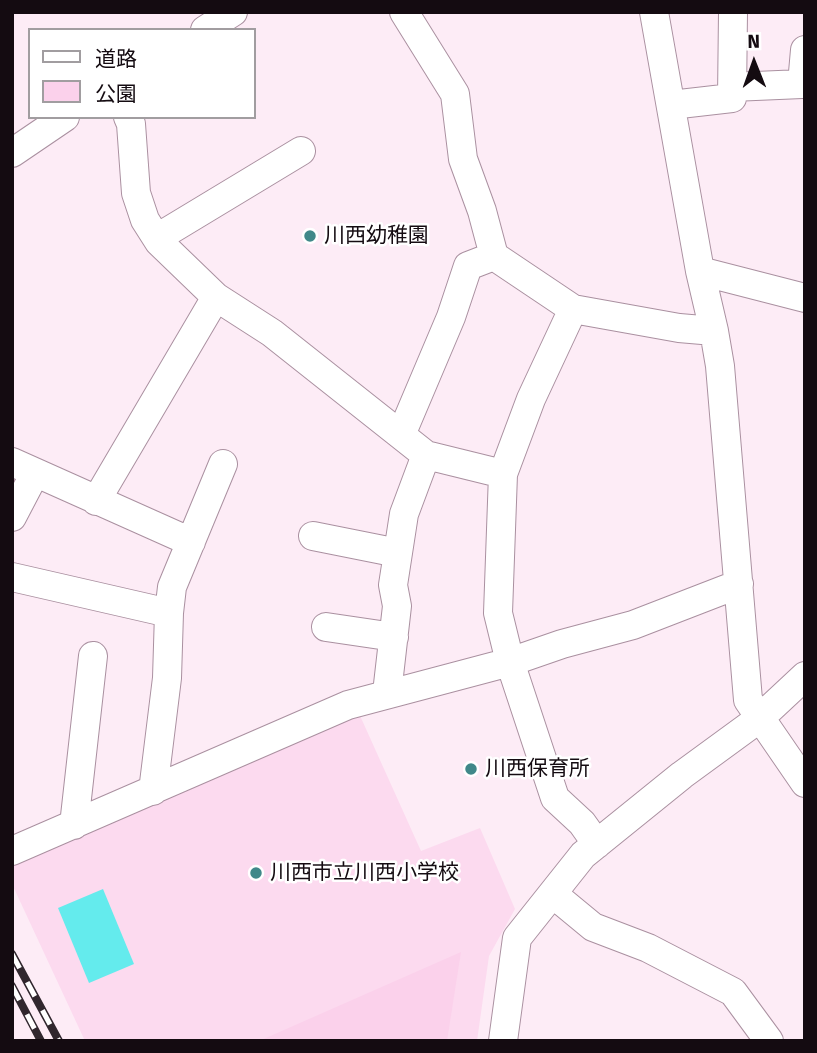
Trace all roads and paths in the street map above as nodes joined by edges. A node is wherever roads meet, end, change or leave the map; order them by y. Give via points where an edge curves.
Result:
1 (233, 12) edge
2 (404, 12) edge
3 (654, 12) edge
4 (733, 12) edge
5 (208, 28) edge
6 (805, 50) edge
7 (732, 87) junction
8 (671, 105) junction
9 (62, 119) edge
10 (129, 119) edge
11 (301, 151) dead end
12 (12, 153) edge
13 (157, 238) junction
14 (495, 256) junction
15 (700, 271) junction
16 (216, 297) junction
17 (805, 298) edge
18 (573, 309) junction
19 (714, 331) junction
20 (401, 435) junction
21 (426, 455) junction
22 (223, 464) dead end
23 (23, 467) edge
24 (503, 474) junction
25 (96, 501) junction
26 (12, 517) edge
27 (313, 536) dead end
28 (191, 542) junction
29 (398, 553) junction
30 (12, 577) edge
31 (739, 584) junction
32 (169, 613) junction
33 (326, 627) dead end
34 (394, 637) junction
35 (93, 656) dead end
36 (510, 662) junction
37 (805, 676) edge
38 (387, 693) junction
39 (760, 718) junction
40 (805, 783) edge
41 (153, 790) junction
42 (74, 825) junction
43 (597, 844) junction
44 (12, 851) edge
45 (553, 894) junction
46 (503, 1041) edge
47 (769, 1041) edge

1 - 5 street
2 - 14 street via 454,94 463,159
3 - 8 street
4 - 7 street
6 - 7 street via 802,84
7 - 8 street via 732,98
8 - 15 street
9 - 12 street
10 - 13 street via 136,193
11 - 13 street
13 - 16 street
14 - 18 street
14 - 20 street via 468,266
15 - 17 street
15 - 19 street
16 - 20 street via 272,333
16 - 25 street
18 - 19 street
18 - 24 street via 531,399
19 - 31 street
20 - 21 street
21 - 24 street
21 - 29 street via 404,514
22 - 28 street
23 - 25 street
23 - 26 street
24 - 36 street via 498,613
25 - 28 street
27 - 29 street
28 - 32 street via 172,587
29 - 34 street
30 - 32 street
31 - 36 street via 633,625
31 - 39 street via 748,700
32 - 41 street via 167,678
33 - 34 street
34 - 38 street
35 - 42 street
36 - 38 street
36 - 43 street via 555,798
37 - 39 street
38 - 41 street via 348,705
39 - 40 street
39 - 43 street
41 - 42 street
42 - 44 street
43 - 45 street
45 - 46 street via 517,938
45 - 47 street via 593,927 648,948 733,992

